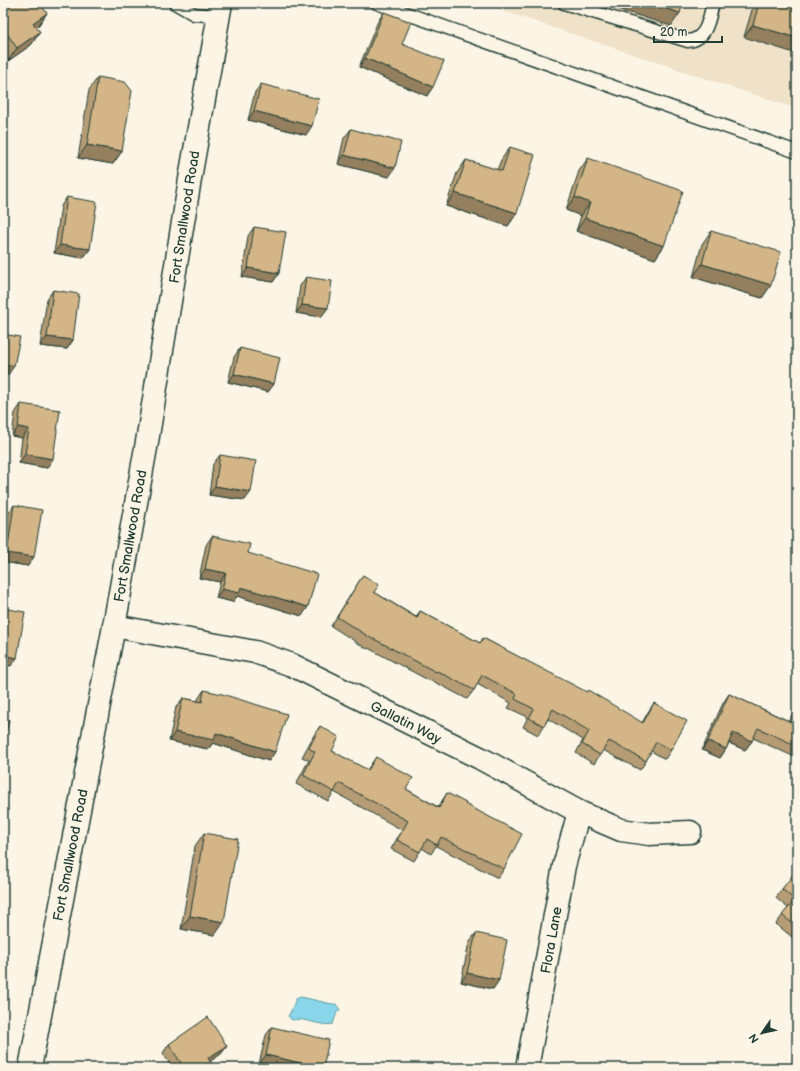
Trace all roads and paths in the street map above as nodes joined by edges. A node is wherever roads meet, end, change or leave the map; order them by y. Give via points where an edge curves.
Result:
1 (175, 3) edge
2 (377, 3) edge
3 (564, 3) edge
4 (713, 3) edge
5 (220, 10) edge
6 (797, 152) edge
7 (114, 626) junction
8 (580, 812) junction
9 (690, 832) dead end
10 (30, 1068) edge
11 (528, 1068) edge

1 - 5 lane via 194,14
2 - 6 lane
3 - 4 lane via 688,41 697,39 704,33
5 - 7 main road, Fort Smallwood Road
7 - 8 main road, Gallatin Way via 255,652 292,664 480,758
7 - 10 main road, Fort Smallwood Road
8 - 9 main road, Gallatin Way via 621,830 649,834
8 - 11 main road, Flora Lane via 564,866

